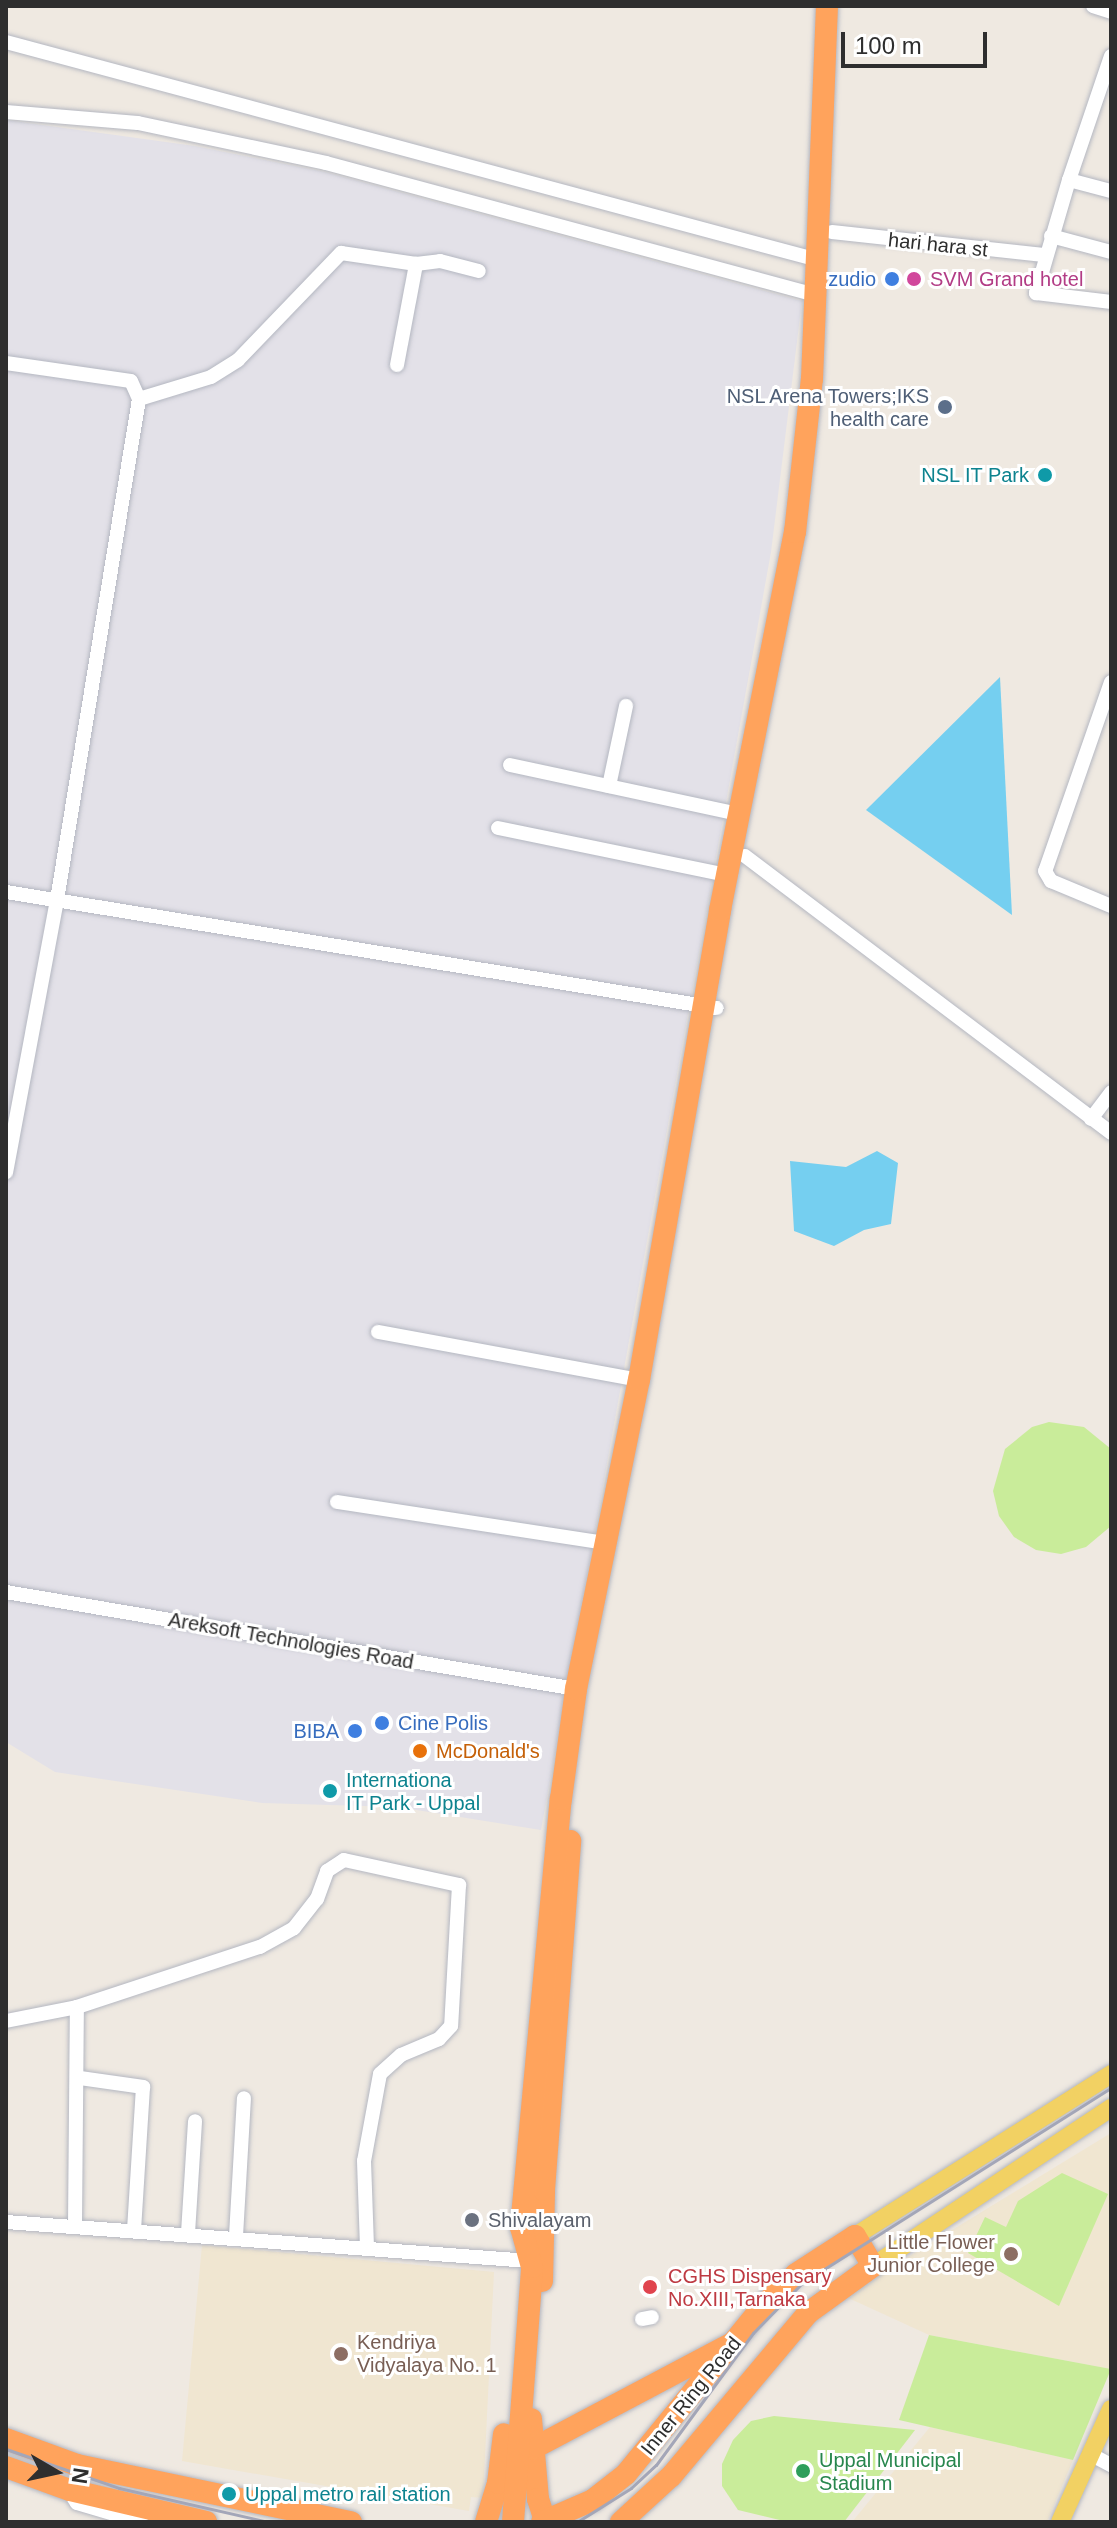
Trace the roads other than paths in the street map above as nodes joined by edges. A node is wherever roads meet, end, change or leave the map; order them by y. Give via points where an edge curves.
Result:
1 (827, 6) edge
2 (836, 6) edge
3 (1093, 6) edge
4 (1111, 12) edge
5 (6, 42) edge
6 (1111, 56) edge
7 (6, 112) edge
8 (1069, 180) junction
9 (1111, 191) edge
10 (832, 232) junction
11 (1051, 236) junction
12 (1111, 252) edge
13 (1044, 255) junction
14 (818, 260) junction
15 (416, 264) junction
16 (479, 271) dead end
17 (816, 295) junction
18 (1111, 302) edge
19 (6, 363) edge
20 (397, 365) dead end
21 (817, 389) junction
22 (139, 399) junction
23 (1111, 682) edge
24 (626, 706) dead end
25 (510, 765) dead end
26 (609, 786) junction
27 (738, 814) junction
28 (498, 828) dead end
29 (738, 854) junction
30 (727, 875) junction
31 (6, 892) edge
32 (57, 900) junction
33 (1111, 906) edge
34 (711, 1007) junction
35 (1111, 1092) edge
36 (1091, 1119) junction
37 (1111, 1133) edge
38 (6, 1165) edge
39 (6, 1172) edge
40 (378, 1332) dead end
41 (639, 1380) junction
42 (337, 1502) dead end
43 (606, 1543) junction
44 (6, 1592) edge
45 (6, 1600) edge
46 (271, 1642) junction
47 (576, 1693) junction
48 (77, 2007) junction
49 (6, 2021) edge
50 (1111, 2074) edge
51 (80, 2078) junction
52 (244, 2098) dead end
53 (1111, 2108) edge
54 (195, 2121) dead end
55 (6, 2222) edge
56 (75, 2224) junction
57 (134, 2229) junction
58 (188, 2233) junction
59 (236, 2236) junction
60 (855, 2236) junction
61 (367, 2246) junction
62 (524, 2260) junction
63 (873, 2266) junction
64 (736, 2341) junction
65 (1111, 2411) edge
66 (6, 2439) edge
67 (534, 2448) junction
68 (1090, 2454) junction
69 (1111, 2465) edge
70 (6, 2467) edge
71 (70, 2490) junction
72 (141, 2522) edge
73 (206, 2522) edge
74 (351, 2522) edge
75 (486, 2522) edge
76 (513, 2522) edge
77 (544, 2522) edge
78 (621, 2522) edge
79 (1060, 2522) edge

1 - 14 highway
2 - 10 highway
3 - 4 street
5 - 14 street
6 - 8 street
7 - 17 street via 138,123 326,163
8 - 9 street
8 - 11 street
10 - 13 street, hari hara st
10 - 21 highway
11 - 12 street
11 - 13 street
13 - 18 street via 1038,295
14 - 17 highway
15 - 16 street via 440,261
15 - 20 street
15 - 22 street via 360,252 337,255 238,360 211,377
17 - 21 highway
19 - 22 street via 131,381
21 - 27 highway via 795,532
21 - 29 highway via 802,562
22 - 32 street
23 - 33 street via 1045,871 1051,881
24 - 26 street
25 - 26 street
26 - 27 street
27 - 29 highway
28 - 30 street
29 - 30 highway
29 - 34 highway
29 - 36 street
30 - 34 highway
31 - 32 street
32 - 34 street
32 - 38 street
34 - 41 highway
34 - 67 highway via 573,1805 544,2190 530,2431
35 - 36 street
36 - 37 street
38 - 39 street
40 - 41 street
41 - 43 highway
42 - 43 street
43 - 47 highway
44 - 46 street, Areksoft Technologies Road
45 - 46 street, Areksoft Technologies Road
46 - 47 street, Areksoft Technologies Road
47 - 62 highway via 547,1922 521,2227
48 - 49 street
48 - 51 street
48 - 61 street via 260,1947 294,1928 317,1899 327,1871 344,1860 459,1885 451,2026 439,2039 401,2055 380,2074 364,2161
50 - 60 main road, Inner Ring Road
51 - 56 street
51 - 57 street via 143,2087
52 - 59 street
53 - 63 main road, Inner Ring Road
54 - 58 street
55 - 56 street
56 - 57 street
57 - 58 street
58 - 59 street
59 - 61 street
60 - 63 highway
60 - 64 highway, Inner Ring Road via 796,2274
61 - 62 street
62 - 75 highway via 503,2448
62 - 76 highway
63 - 78 highway, Inner Ring Road via 808,2313 671,2476
64 - 67 highway
64 - 77 highway, Inner Ring Road via 626,2474 593,2500
65 - 68 main road
66 - 74 highway via 77,2465
67 - 77 highway
68 - 69 street
68 - 79 main road
70 - 71 highway
71 - 72 street via 77,2503
71 - 73 highway

